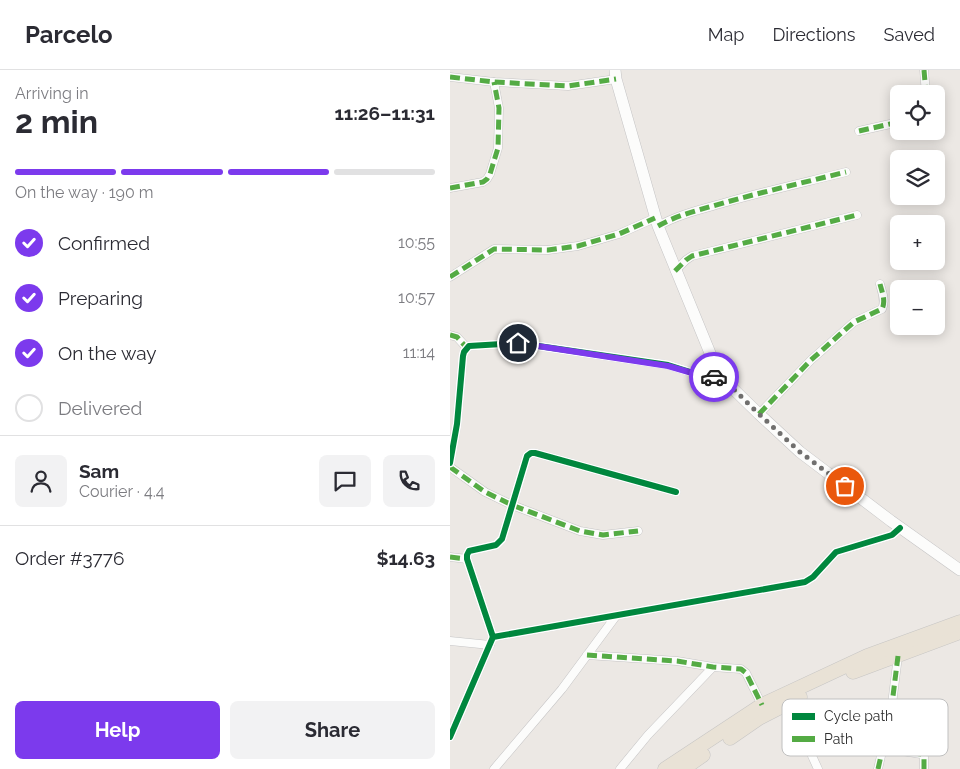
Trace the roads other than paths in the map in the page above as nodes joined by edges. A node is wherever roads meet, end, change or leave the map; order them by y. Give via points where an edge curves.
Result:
1 (924, 70) edge
2 (616, 75) edge
3 (450, 77) edge
4 (494, 82) junction
5 (925, 85) edge
6 (890, 124) edge
7 (859, 131) dead end
8 (846, 172) dead end
9 (450, 188) edge
10 (857, 215) dead end
11 (657, 222) junction
12 (675, 271) junction
13 (450, 277) edge
14 (880, 284) dead end
15 (450, 335) edge
16 (466, 348) junction
17 (719, 375) junction
18 (759, 414) junction
19 (450, 463) edge
20 (450, 467) edge
21 (676, 492) dead end
22 (512, 505) junction
23 (900, 528) junction
24 (638, 531) dead end
25 (450, 557) edge
26 (467, 560) junction
27 (960, 570) edge
28 (960, 613) edge
29 (616, 616) junction
30 (957, 626) edge
31 (494, 637) junction
32 (450, 641) edge
33 (490, 645) junction
34 (587, 655) junction
35 (898, 656) junction
36 (713, 666) junction
37 (797, 699) edge
38 (893, 699) edge
39 (762, 705) junction
40 (782, 706) edge
41 (450, 737) edge
42 (812, 756) edge
43 (881, 756) edge
44 (923, 756) edge
45 (494, 769) edge
46 (620, 769) edge
47 (665, 769) edge
48 (684, 769) edge
49 (818, 769) edge
50 (878, 769) edge
51 (924, 769) edge

1 - 5 street
2 - 4 street via 568,86
2 - 11 main road
3 - 4 street
4 - 9 street via 499,108 498,148 490,174 482,182
6 - 7 street
8 - 11 street
10 - 12 street via 692,256
11 - 12 main road
11 - 13 street via 578,246 548,250 494,250
12 - 17 main road
14 - 18 street via 884,298 882,309 854,322 811,360
15 - 16 street via 457,337
16 - 17 street via 518,343 668,366 706,377
16 - 19 street
17 - 18 main road
18 - 23 main road via 800,452
20 - 22 street via 477,488
21 - 22 street via 530,453
22 - 24 street via 580,531 603,535
22 - 26 street via 500,543 469,551
23 - 27 main road
23 - 29 street via 892,535 836,552 805,582
25 - 26 street
26 - 31 street
28 - 30 main road
29 - 31 street
29 - 34 street
30 - 35 highway
30 - 39 highway via 867,656
31 - 33 street
32 - 33 street
33 - 41 street
34 - 36 street
34 - 45 street
35 - 37 highway via 863,668
35 - 38 street
36 - 39 street via 744,671
36 - 46 street
39 - 47 highway
40 - 48 highway
42 - 49 street
43 - 50 street
44 - 51 street

